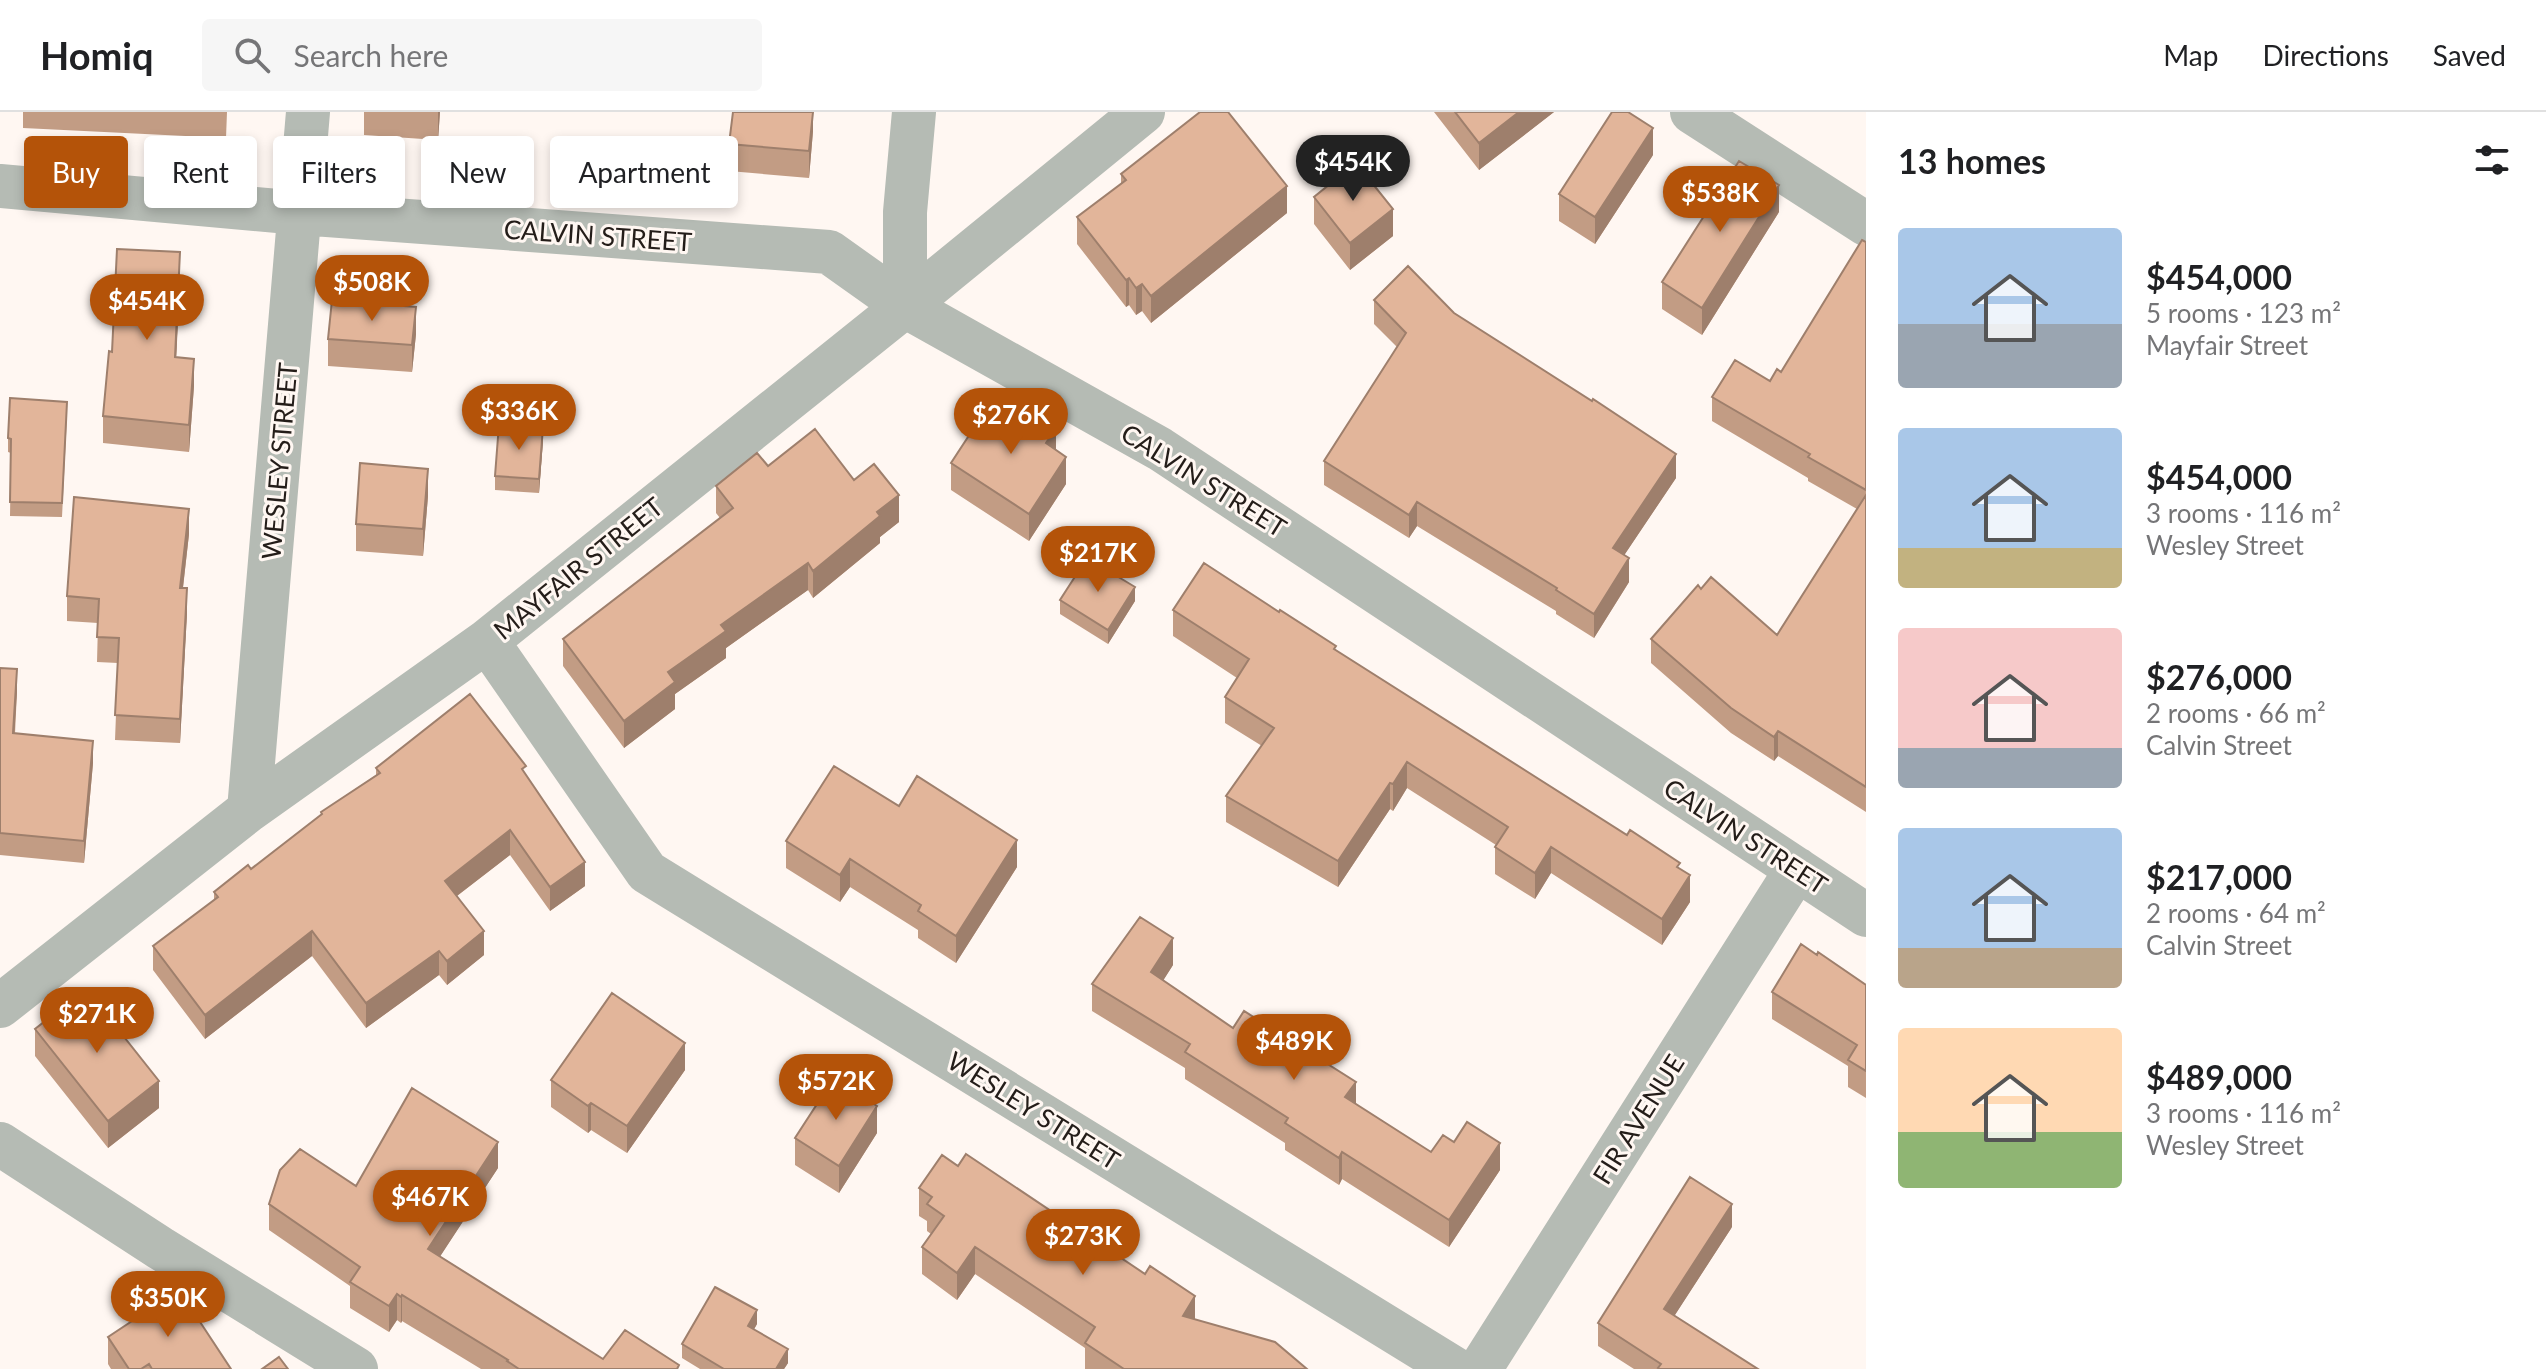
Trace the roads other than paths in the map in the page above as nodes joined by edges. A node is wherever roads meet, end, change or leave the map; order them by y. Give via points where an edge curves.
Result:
1 (308, 112) edge
2 (914, 112) edge
3 (1143, 112) edge
4 (1692, 112) edge
5 (0, 186) edge
6 (300, 213) junction
7 (1866, 224) edge
8 (905, 306) junction
9 (487, 641) junction
10 (249, 810) junction
11 (1797, 869) junction
12 (1866, 915) edge
13 (0, 1006) edge
14 (0, 1144) edge
15 (356, 1369) edge
16 (1455, 1369) edge
17 (1480, 1369) edge

1 - 6 street, WESLEY STREET
2 - 8 street via 905,212
3 - 8 street, MAYFAIR STREET
4 - 7 street
5 - 6 street, CALVIN STREET
6 - 8 street, CALVIN STREET via 829,252
6 - 10 street, WESLEY STREET
8 - 9 street, MAYFAIR STREET
8 - 11 street, CALVIN STREET via 1160,449
9 - 10 street, MAYFAIR STREET
9 - 16 street, WESLEY STREET via 647,872
10 - 13 street, MAYFAIR STREET
11 - 12 street, CALVIN STREET
11 - 17 street, FIR AVENUE
14 - 15 street

